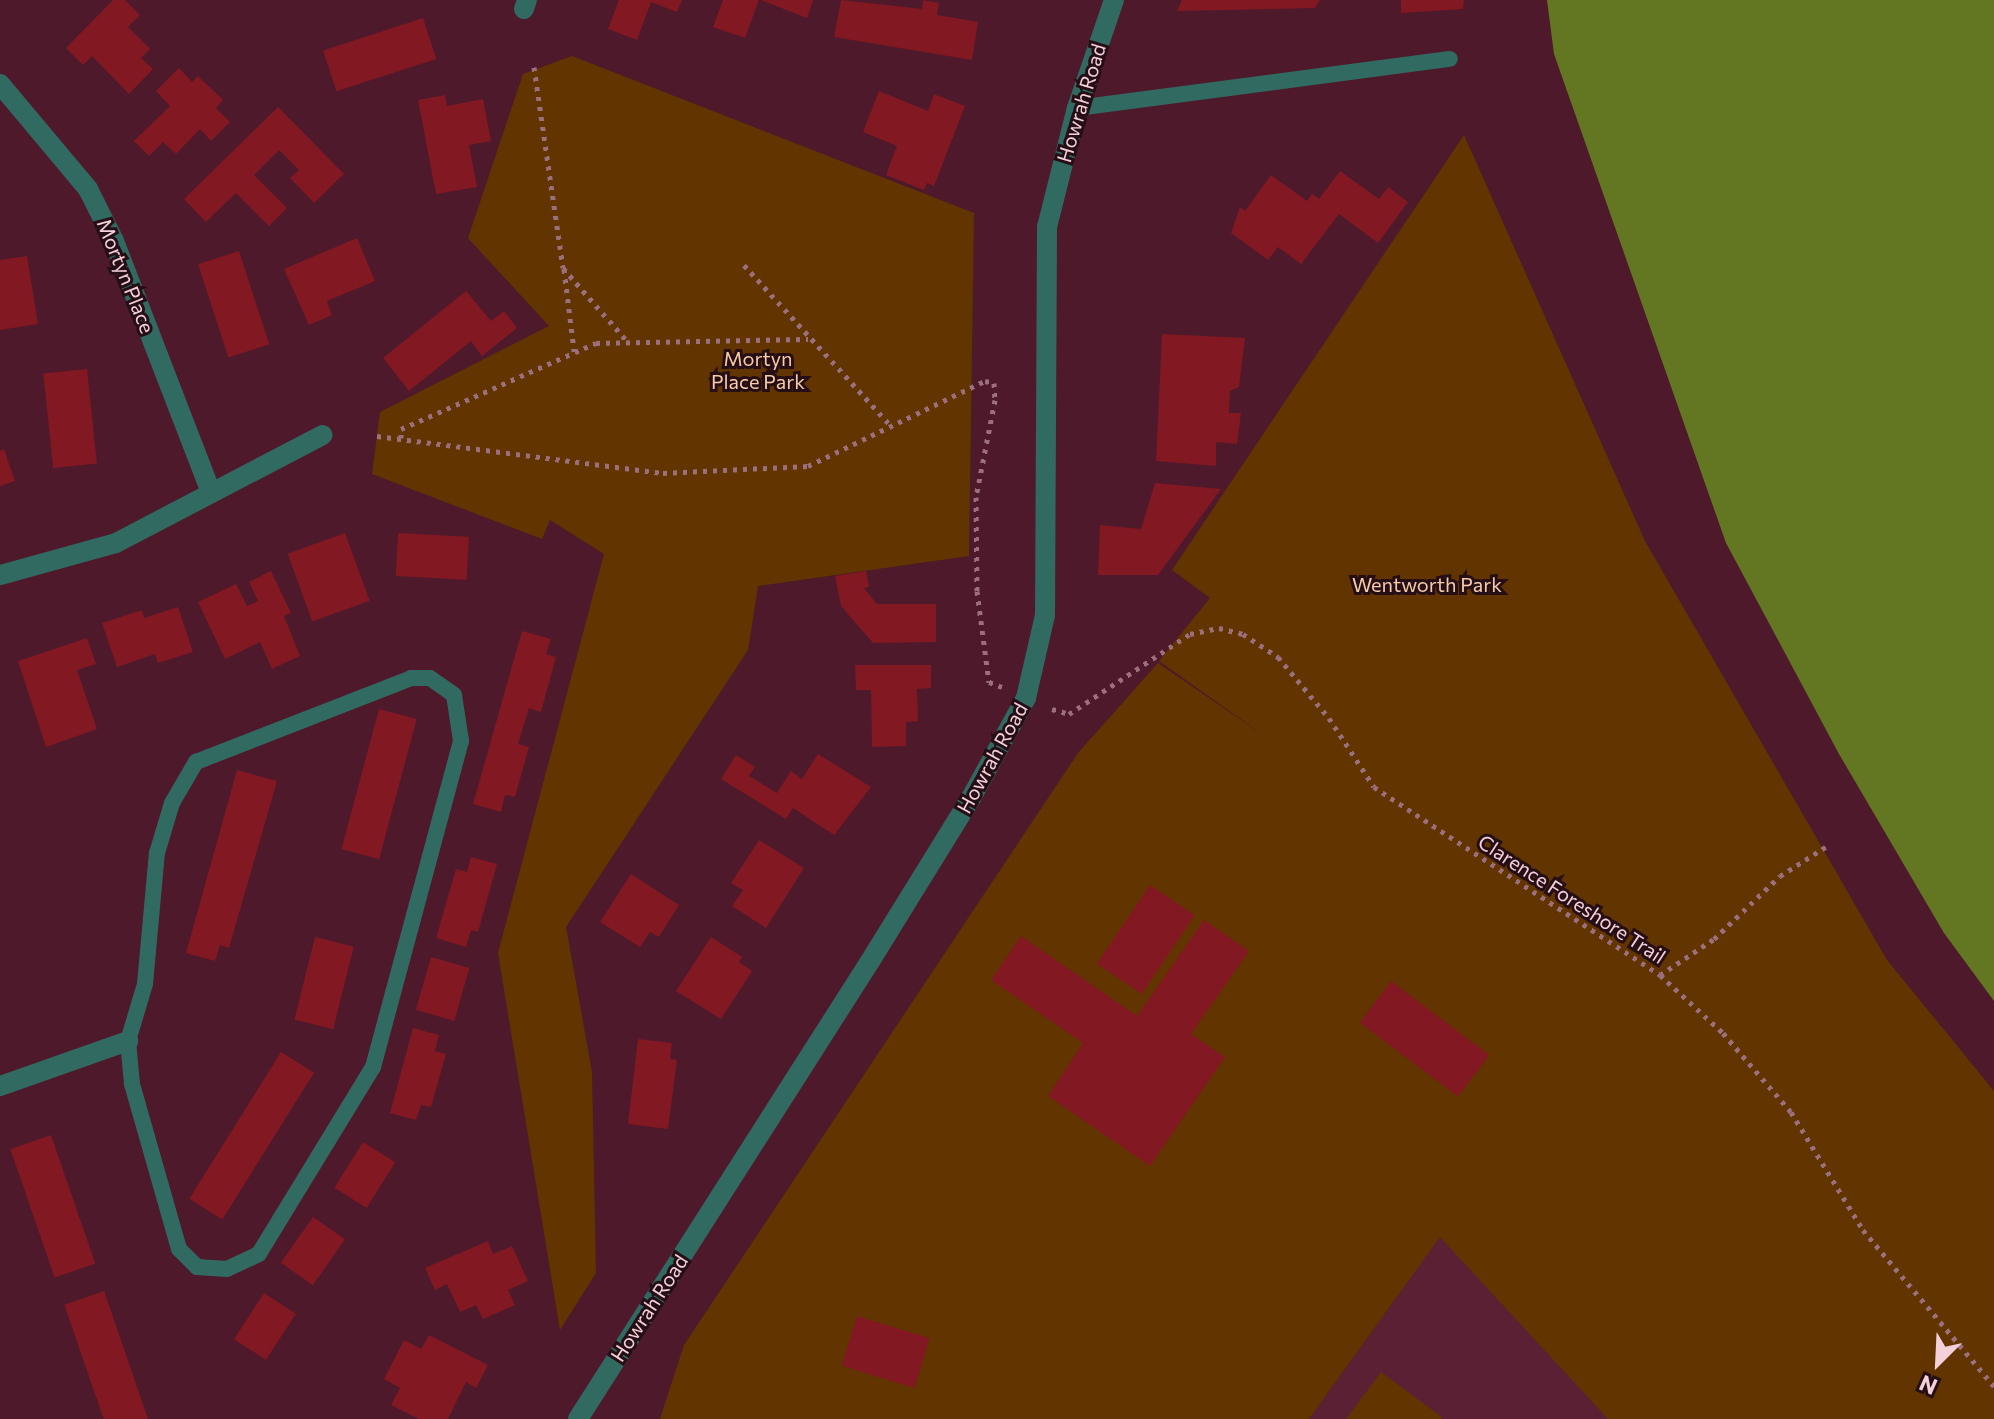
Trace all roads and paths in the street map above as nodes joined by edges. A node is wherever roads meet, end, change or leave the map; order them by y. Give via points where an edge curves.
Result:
1 (1114, 0) edge
2 (1450, 59) dead end
3 (534, 67) dead end
4 (0, 84) edge
5 (1077, 108) junction
6 (744, 265) dead end
7 (563, 268) junction
8 (808, 339) junction
9 (627, 341) junction
10 (574, 351) junction
11 (889, 424) junction
12 (323, 435) dead end
13 (377, 436) dead end
14 (401, 438) junction
15 (211, 493) junction
16 (0, 575) edge
17 (1000, 687) dead end
18 (1052, 710) dead end
19 (1827, 846) dead end
20 (1660, 975) junction
21 (128, 1041) junction
22 (0, 1086) edge
23 (1994, 1386) edge
24 (578, 1419) edge

1 - 5 street, Howrah Road
2 - 5 lane
3 - 7 path
4 - 15 street, Mortyn Place via 88,189 114,241
5 - 24 street, Howrah Road via 1047,227 1045,615 1026,698 908,900
6 - 8 path
7 - 9 path
7 - 10 path
8 - 9 path
8 - 11 path
9 - 10 path
10 - 14 path via 401,429
11 - 14 path via 808,466 663,473
11 - 17 path via 985,381 994,383 976,497 977,591 989,682
12 - 15 street
13 - 14 path
15 - 16 street via 116,543
18 - 20 path, Clarence Foreshore Trail via 1069,714 1190,634 1219,628 1243,634 1278,657 1303,685 1374,787
19 - 20 path via 1780,876 1714,939
20 - 23 path, Clarence Foreshore Trail via 1723,1033 1791,1112 1863,1230
21 - 21 lane via 145,984 157,853 172,803 196,762 411,678 444,684 460,708 461,741 373,1067 259,1254 246,1264 212,1272 197,1267 179,1249 132,1084
21 - 22 street

